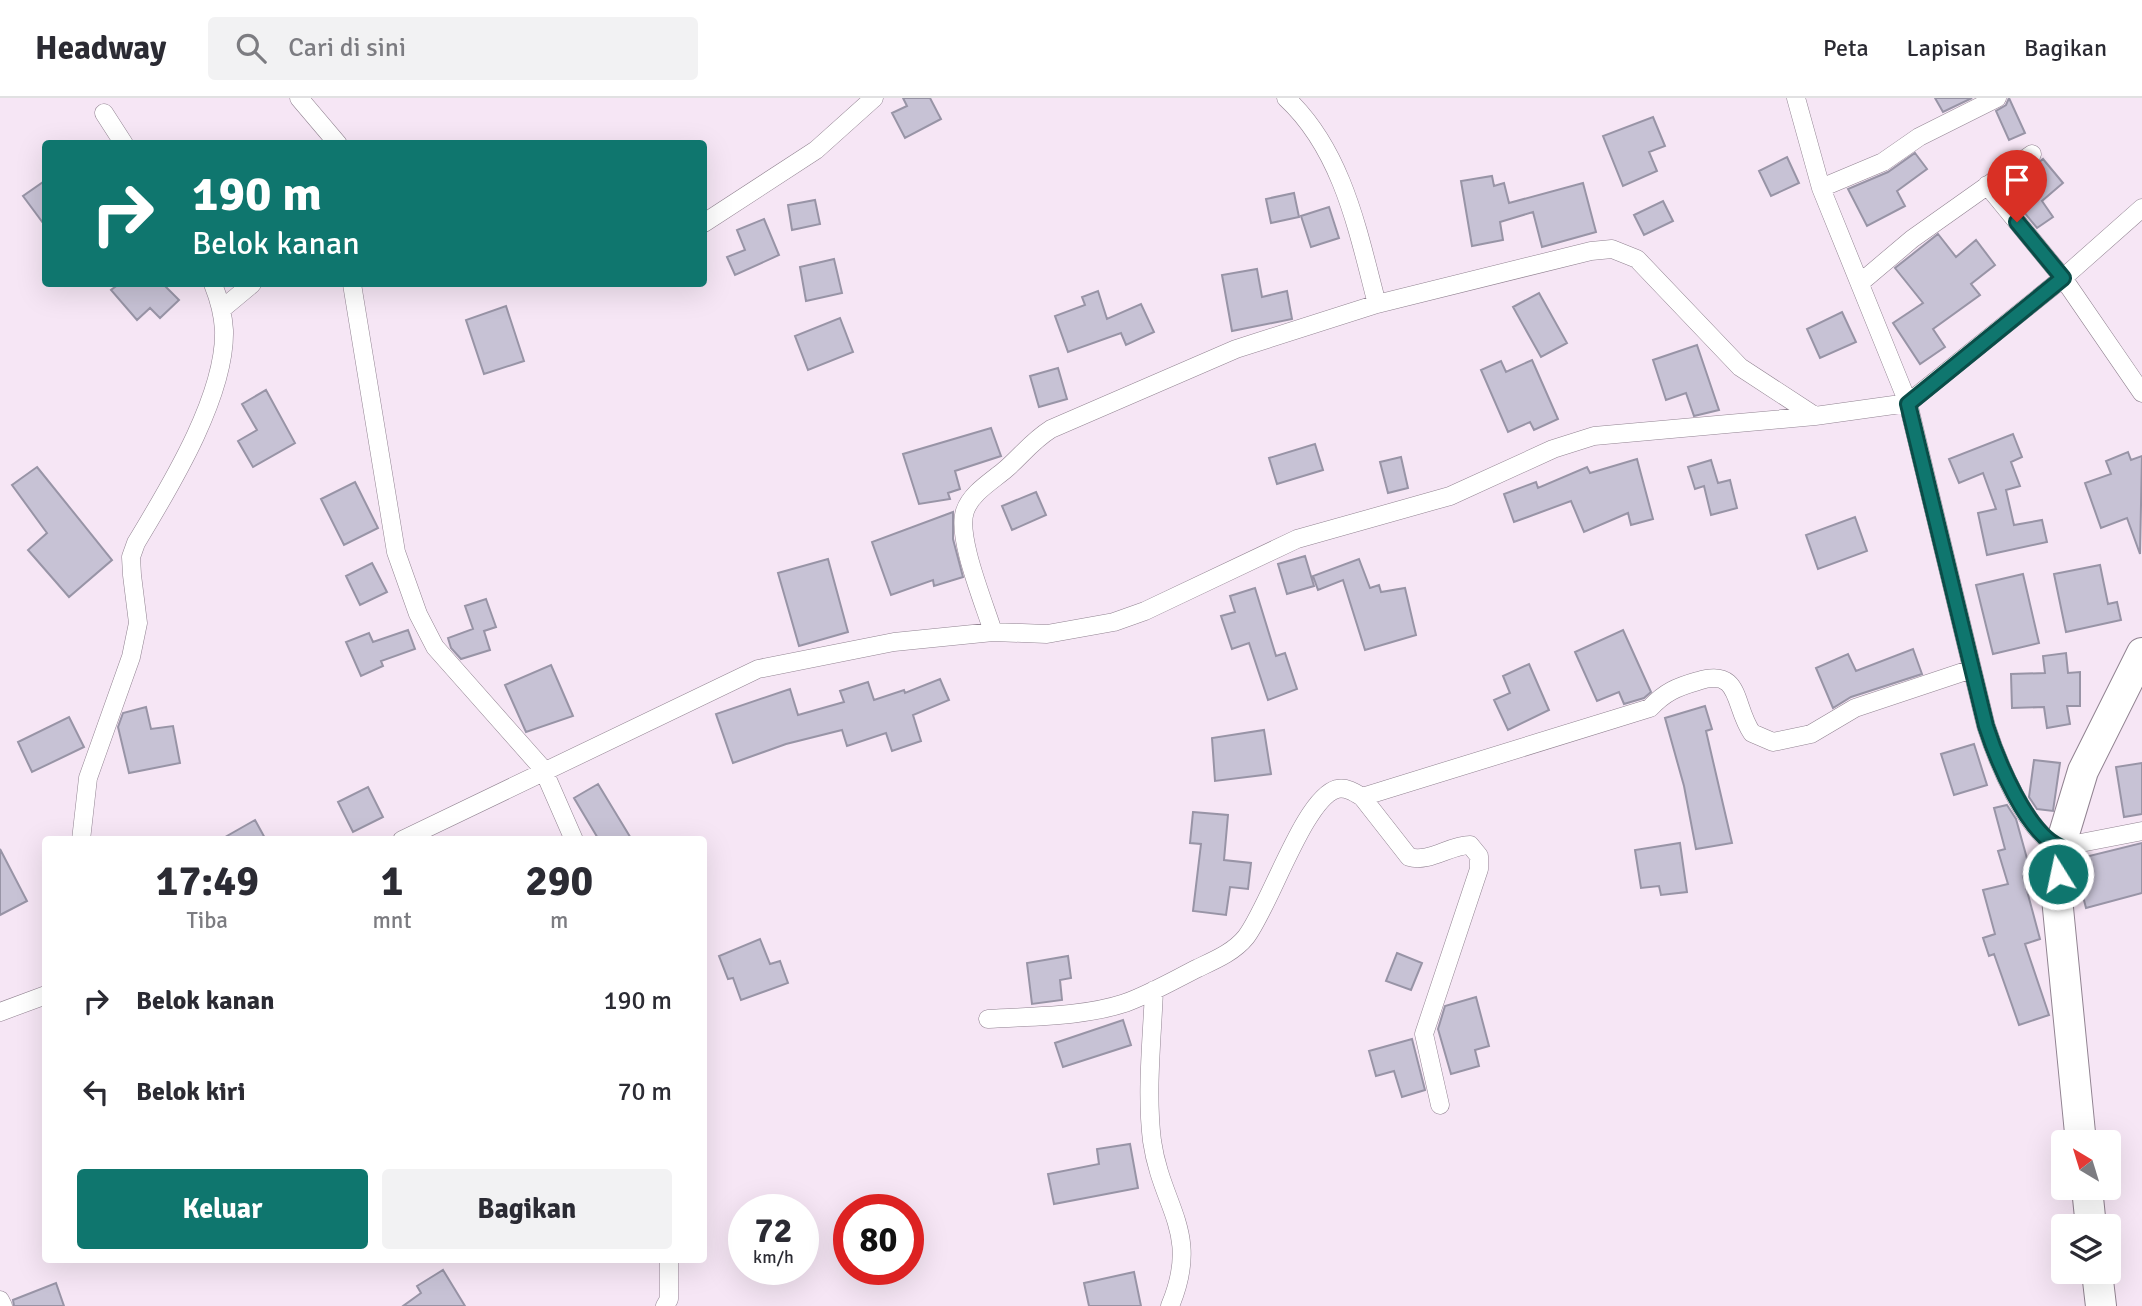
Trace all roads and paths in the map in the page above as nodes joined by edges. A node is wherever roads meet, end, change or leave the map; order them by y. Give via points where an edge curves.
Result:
1 (299, 98) edge
2 (874, 98) edge
3 (1286, 98) edge
4 (1796, 98) edge
5 (1997, 98) edge
6 (104, 113) dead end
7 (121, 140) edge
8 (335, 140) edge
9 (2032, 154) dead end
10 (1987, 185) junction
11 (1821, 188) junction
12 (2142, 208) edge
13 (707, 221) edge
14 (2063, 278) junction
15 (1860, 283) junction
16 (214, 287) edge
17 (248, 287) edge
18 (352, 287) edge
19 (1377, 304) junction
20 (222, 309) junction
21 (2142, 393) edge
22 (1908, 404) junction
23 (1815, 416) junction
24 (993, 632) junction
25 (2142, 653) edge
26 (1972, 670) junction
27 (543, 769) junction
28 (1362, 797) junction
29 (2142, 831) edge
30 (81, 836) edge
31 (410, 836) edge
32 (572, 836) edge
33 (2060, 847) junction
34 (1154, 990) junction
35 (42, 996) edge
36 (0, 1012) edge
37 (988, 1018) dead end
38 (1440, 1105) dead end
39 (2080, 1130) edge
40 (669, 1263) edge
41 (2098, 1284) edge
42 (0, 1300) edge
43 (2, 1306) edge
44 (665, 1306) edge
45 (1170, 1306) edge
46 (2101, 1306) edge

1 - 8 street
2 - 13 street via 816,150
3 - 19 street via 1313,131 1343,182
4 - 11 street
5 - 11 street via 1919,136 1883,162
6 - 7 street
9 - 10 street
10 - 14 street
10 - 15 street
11 - 15 street
12 - 14 street
14 - 21 street
14 - 22 street
15 - 22 street
16 - 20 street
17 - 20 street
18 - 27 street via 396,552 418,614 443,656
19 - 23 street via 1591,251 1626,252 1649,270 1741,367
19 - 24 street via 1236,349 1051,429 1026,447 965,511 966,541
20 - 30 street via 221,359 193,442 131,557 138,623 131,657 88,778
22 - 23 street
22 - 26 street
23 - 24 street via 1620,431 1573,441 1450,496 1297,539 1114,622 1047,634
24 - 27 street via 894,642 758,668
25 - 33 highway via 2083,771
26 - 28 street via 1855,708 1811,734 1773,742 1752,733 1731,687 1715,676 1667,692 1650,708
26 - 33 street via 1996,756 2037,829
27 - 31 street
27 - 32 street
28 - 34 street via 1339,788 1320,801 1246,938 1231,951
28 - 38 street via 1409,857 1463,845 1471,845 1479,856 1479,869 1424,1034
29 - 33 street
33 - 39 highway via 2057,898
34 - 37 street via 1100,1009
34 - 45 street via 1152,1140 1183,1252
35 - 36 street
40 - 44 street
41 - 46 highway
42 - 43 street

